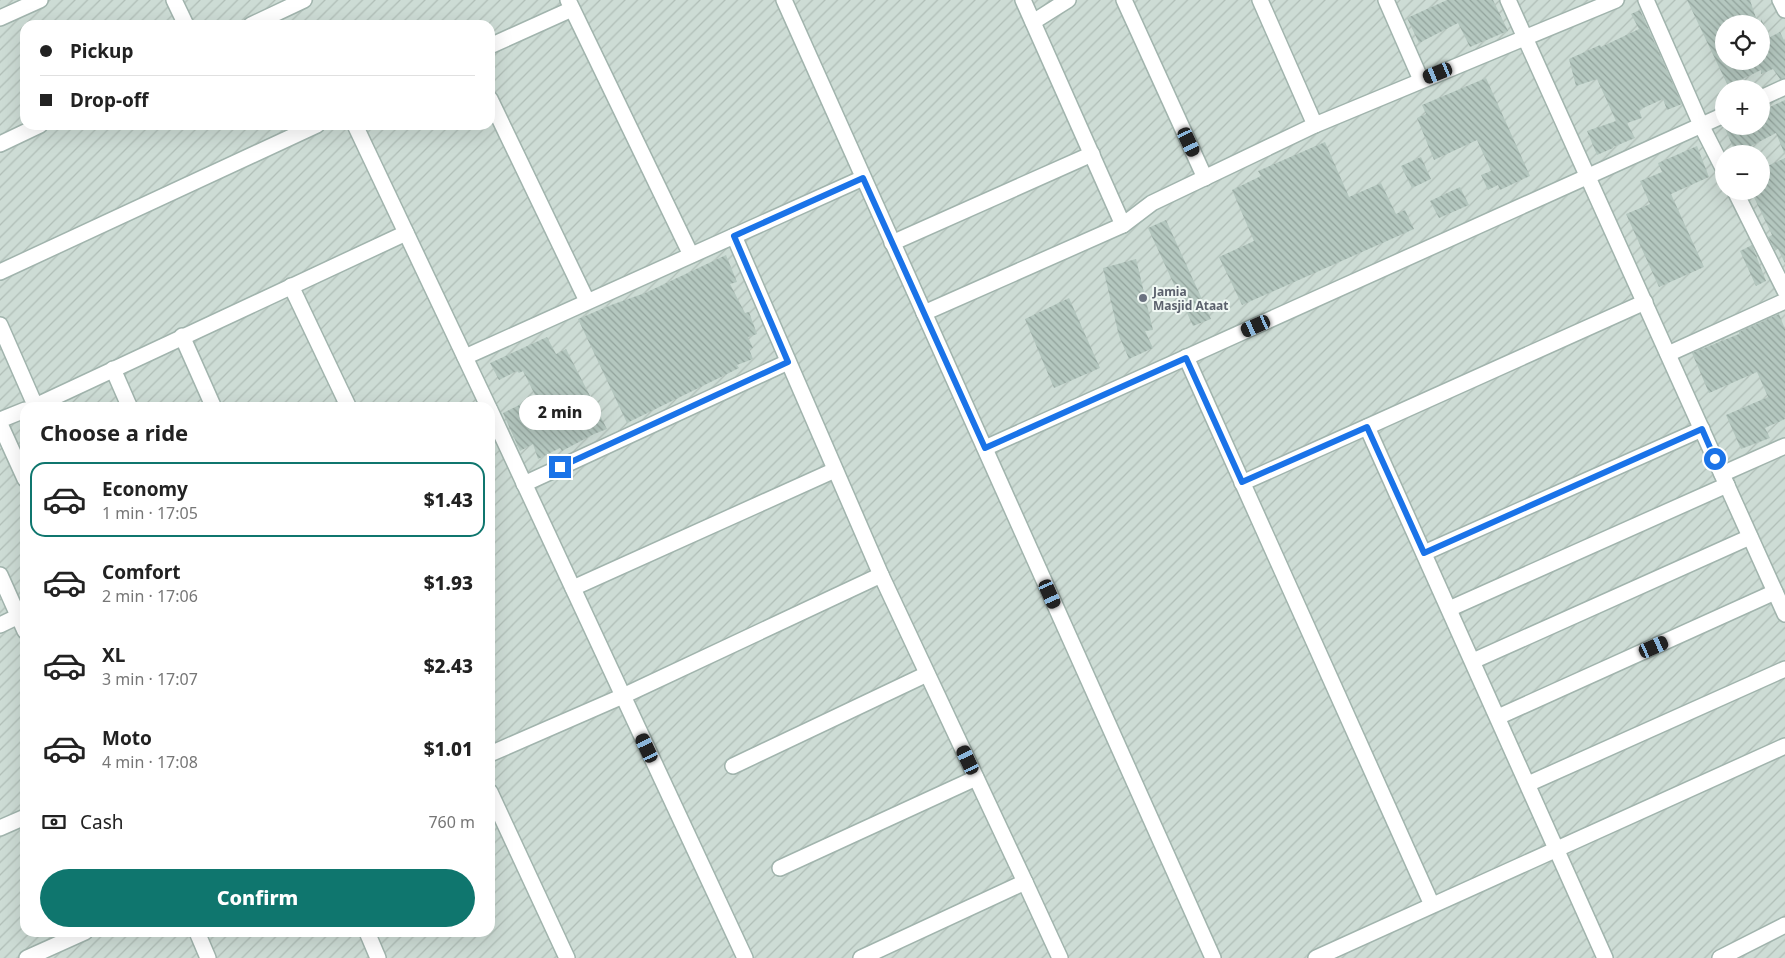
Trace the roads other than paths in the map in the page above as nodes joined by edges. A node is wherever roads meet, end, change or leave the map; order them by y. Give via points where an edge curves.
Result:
1 (40, 0) edge
2 (174, 0) edge
3 (304, 0) edge
4 (785, 0) edge
5 (1023, 0) edge
6 (1068, 0) edge
7 (1124, 0) edge
8 (1260, 0) edge
9 (1386, 0) edge
10 (1508, 0) edge
11 (1616, 0) edge
12 (1646, 0) edge
13 (1780, 0) edge
14 (570, 5) edge
15 (1785, 10) edge
16 (0, 18) edge
17 (184, 20) edge
18 (262, 20) edge
19 (1033, 22) junction
20 (1524, 37) junction
21 (495, 43) edge
22 (1421, 80) junction
23 (1785, 88) edge
24 (1770, 94) edge
25 (495, 109) edge
26 (1715, 119) edge
27 (1315, 124) junction
28 (1701, 125) junction
29 (29, 130) edge
30 (306, 130) edge
31 (357, 130) edge
32 (0, 144) edge
33 (1715, 152) edge
34 (1092, 154) junction
35 (1588, 176) junction
36 (863, 178) junction
37 (1205, 178) junction
38 (1739, 200) edge
39 (1123, 225) junction
40 (406, 233) junction
41 (734, 236) junction
42 (892, 243) junction
43 (691, 255) junction
44 (0, 272) edge
45 (291, 286) junction
46 (587, 302) junction
47 (1645, 302) junction
48 (1784, 303) edge
49 (924, 313) junction
50 (0, 325) edge
51 (182, 336) junction
52 (1668, 354) junction
53 (465, 356) junction
54 (1186, 358) junction
55 (788, 362) junction
56 (113, 368) junction
57 (59, 401) edge
58 (28, 402) edge
59 (127, 402) edge
60 (211, 402) edge
61 (346, 402) edge
62 (486, 402) edge
63 (20, 413) edge
64 (0, 422) edge
65 (495, 422) edge
66 (1367, 427) junction
67 (1702, 429) junction
68 (1785, 446) edge
69 (985, 448) junction
70 (20, 468) edge
71 (835, 470) junction
72 (1724, 480) junction
73 (1242, 482) junction
74 (524, 484) junction
75 (1750, 536) junction
76 (1424, 553) junction
77 (0, 575) edge
78 (881, 575) junction
79 (573, 588) junction
80 (1775, 592) junction
81 (1450, 609) junction
82 (20, 611) edge
83 (1785, 614) edge
84 (20, 616) edge
85 (0, 625) edge
86 (1473, 660) junction
87 (1785, 669) edge
88 (927, 674) junction
89 (623, 696) junction
90 (1498, 717) junction
91 (1785, 746) edge
92 (495, 752) edge
93 (733, 766) dead end
94 (976, 778) junction
95 (1528, 784) junction
96 (495, 803) edge
97 (20, 819) edge
98 (0, 828) edge
99 (1557, 849) junction
100 (780, 868) dead end
101 (1025, 882) junction
102 (1432, 905) junction
103 (1784, 930) edge
104 (74, 937) edge
105 (199, 937) edge
106 (369, 937) edge
107 (881, 954) edge
108 (28, 958) edge
109 (208, 958) edge
110 (378, 958) edge
111 (567, 958) edge
112 (745, 958) edge
113 (861, 958) edge
114 (1060, 958) edge
115 (1213, 958) edge
116 (1316, 958) edge
117 (1605, 958) edge
118 (1720, 958) edge

1 - 16 street
2 - 17 street
3 - 18 street
4 - 36 street
5 - 19 street
6 - 19 street
7 - 37 street
8 - 27 street
9 - 22 street
10 - 20 street
11 - 20 street
12 - 28 street
13 - 15 street
14 - 21 street
14 - 43 street
19 - 34 street
20 - 22 street
20 - 35 street
22 - 27 street
23 - 24 street
25 - 46 street
26 - 28 street
27 - 37 street
28 - 33 street
28 - 35 street
29 - 32 street
30 - 44 street
31 - 40 street
34 - 39 street
34 - 42 street
35 - 47 street
35 - 54 street
36 - 41 street
36 - 42 street
37 - 39 street via 1152,203
38 - 48 street
39 - 49 street
40 - 45 street
40 - 53 street
41 - 43 street
41 - 55 street
42 - 49 street
43 - 46 street
45 - 51 street
45 - 61 street
46 - 53 street
47 - 52 street
47 - 66 street
48 - 52 street
49 - 69 street
50 - 58 street
51 - 56 street
51 - 60 street
52 - 67 street
53 - 62 street
54 - 69 street
54 - 73 street
55 - 71 street
55 - 74 street
56 - 57 street
56 - 59 street
63 - 64 street
64 - 70 street
65 - 74 street
66 - 73 street
66 - 76 street
67 - 72 street
67 - 76 street
68 - 72 street
69 - 115 street
71 - 78 street
71 - 79 street
72 - 75 street
72 - 81 street
73 - 102 street
74 - 79 street
75 - 80 street
75 - 86 street
76 - 81 street
77 - 82 street
78 - 88 street
78 - 89 street
79 - 89 street
80 - 83 street
80 - 90 street
81 - 86 street
84 - 85 street
86 - 90 street
87 - 95 street
88 - 93 street
88 - 94 street
89 - 92 street
89 - 112 street
90 - 95 street
91 - 99 street
94 - 100 street
94 - 101 street
95 - 99 street
96 - 111 street
97 - 98 street
99 - 102 street
99 - 117 street
101 - 107 street
101 - 114 street
102 - 116 street
103 - 118 street
104 - 108 street
105 - 109 street
106 - 110 street
107 - 113 street

